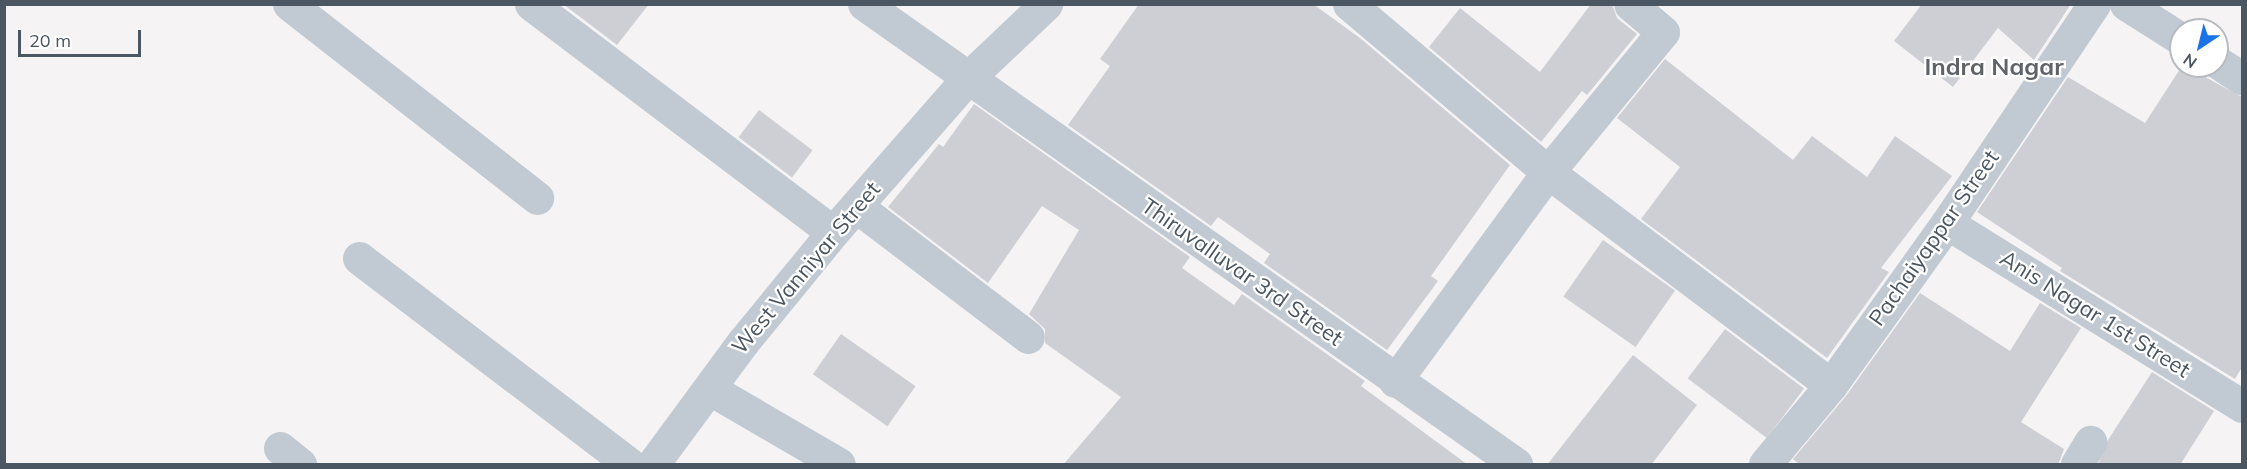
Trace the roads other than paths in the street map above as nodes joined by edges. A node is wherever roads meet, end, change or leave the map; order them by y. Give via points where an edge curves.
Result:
1 (289, 4) edge
2 (531, 4) edge
3 (864, 4) edge
4 (1046, 4) edge
5 (1349, 4) edge
6 (1630, 4) edge
7 (2094, 4) edge
8 (2126, 4) edge
9 (2169, 31) edge
10 (2229, 70) edge
11 (968, 78) junction
12 (2242, 78) edge
13 (1548, 172) junction
14 (537, 198) dead end
15 (856, 206) junction
16 (1947, 223) junction
17 (833, 232) junction
18 (359, 258) dead end
19 (1028, 338) dead end
20 (1395, 381) junction
21 (1831, 385) junction
22 (710, 389) junction
23 (2242, 406) edge
24 (629, 465) edge
25 (653, 465) edge
26 (839, 465) edge
27 (1515, 465) edge
28 (1765, 465) edge

1 - 14 street
2 - 17 street
3 - 11 street, Thiruvalluvar 3rd Street
4 - 11 street, West Vanniyar Street
5 - 13 street
6 - 13 street via 1663,32
7 - 16 street, Pachaiyappar Street
8 - 9 street
10 - 12 street
11 - 15 street, West Vanniyar Street
11 - 20 street, Thiruvalluvar 3rd Street
13 - 20 street
13 - 21 street
15 - 17 street, West Vanniyar Street
15 - 19 street
16 - 21 street, Pachaiyappar Street
16 - 23 street, Anis Nagar 1st Street
17 - 22 street, West Vanniyar Street
18 - 24 street
20 - 27 street, Thiruvalluvar 3rd Street
21 - 28 street, Pachaiyappar Street
22 - 25 street, West Vanniyar Street
22 - 26 street

